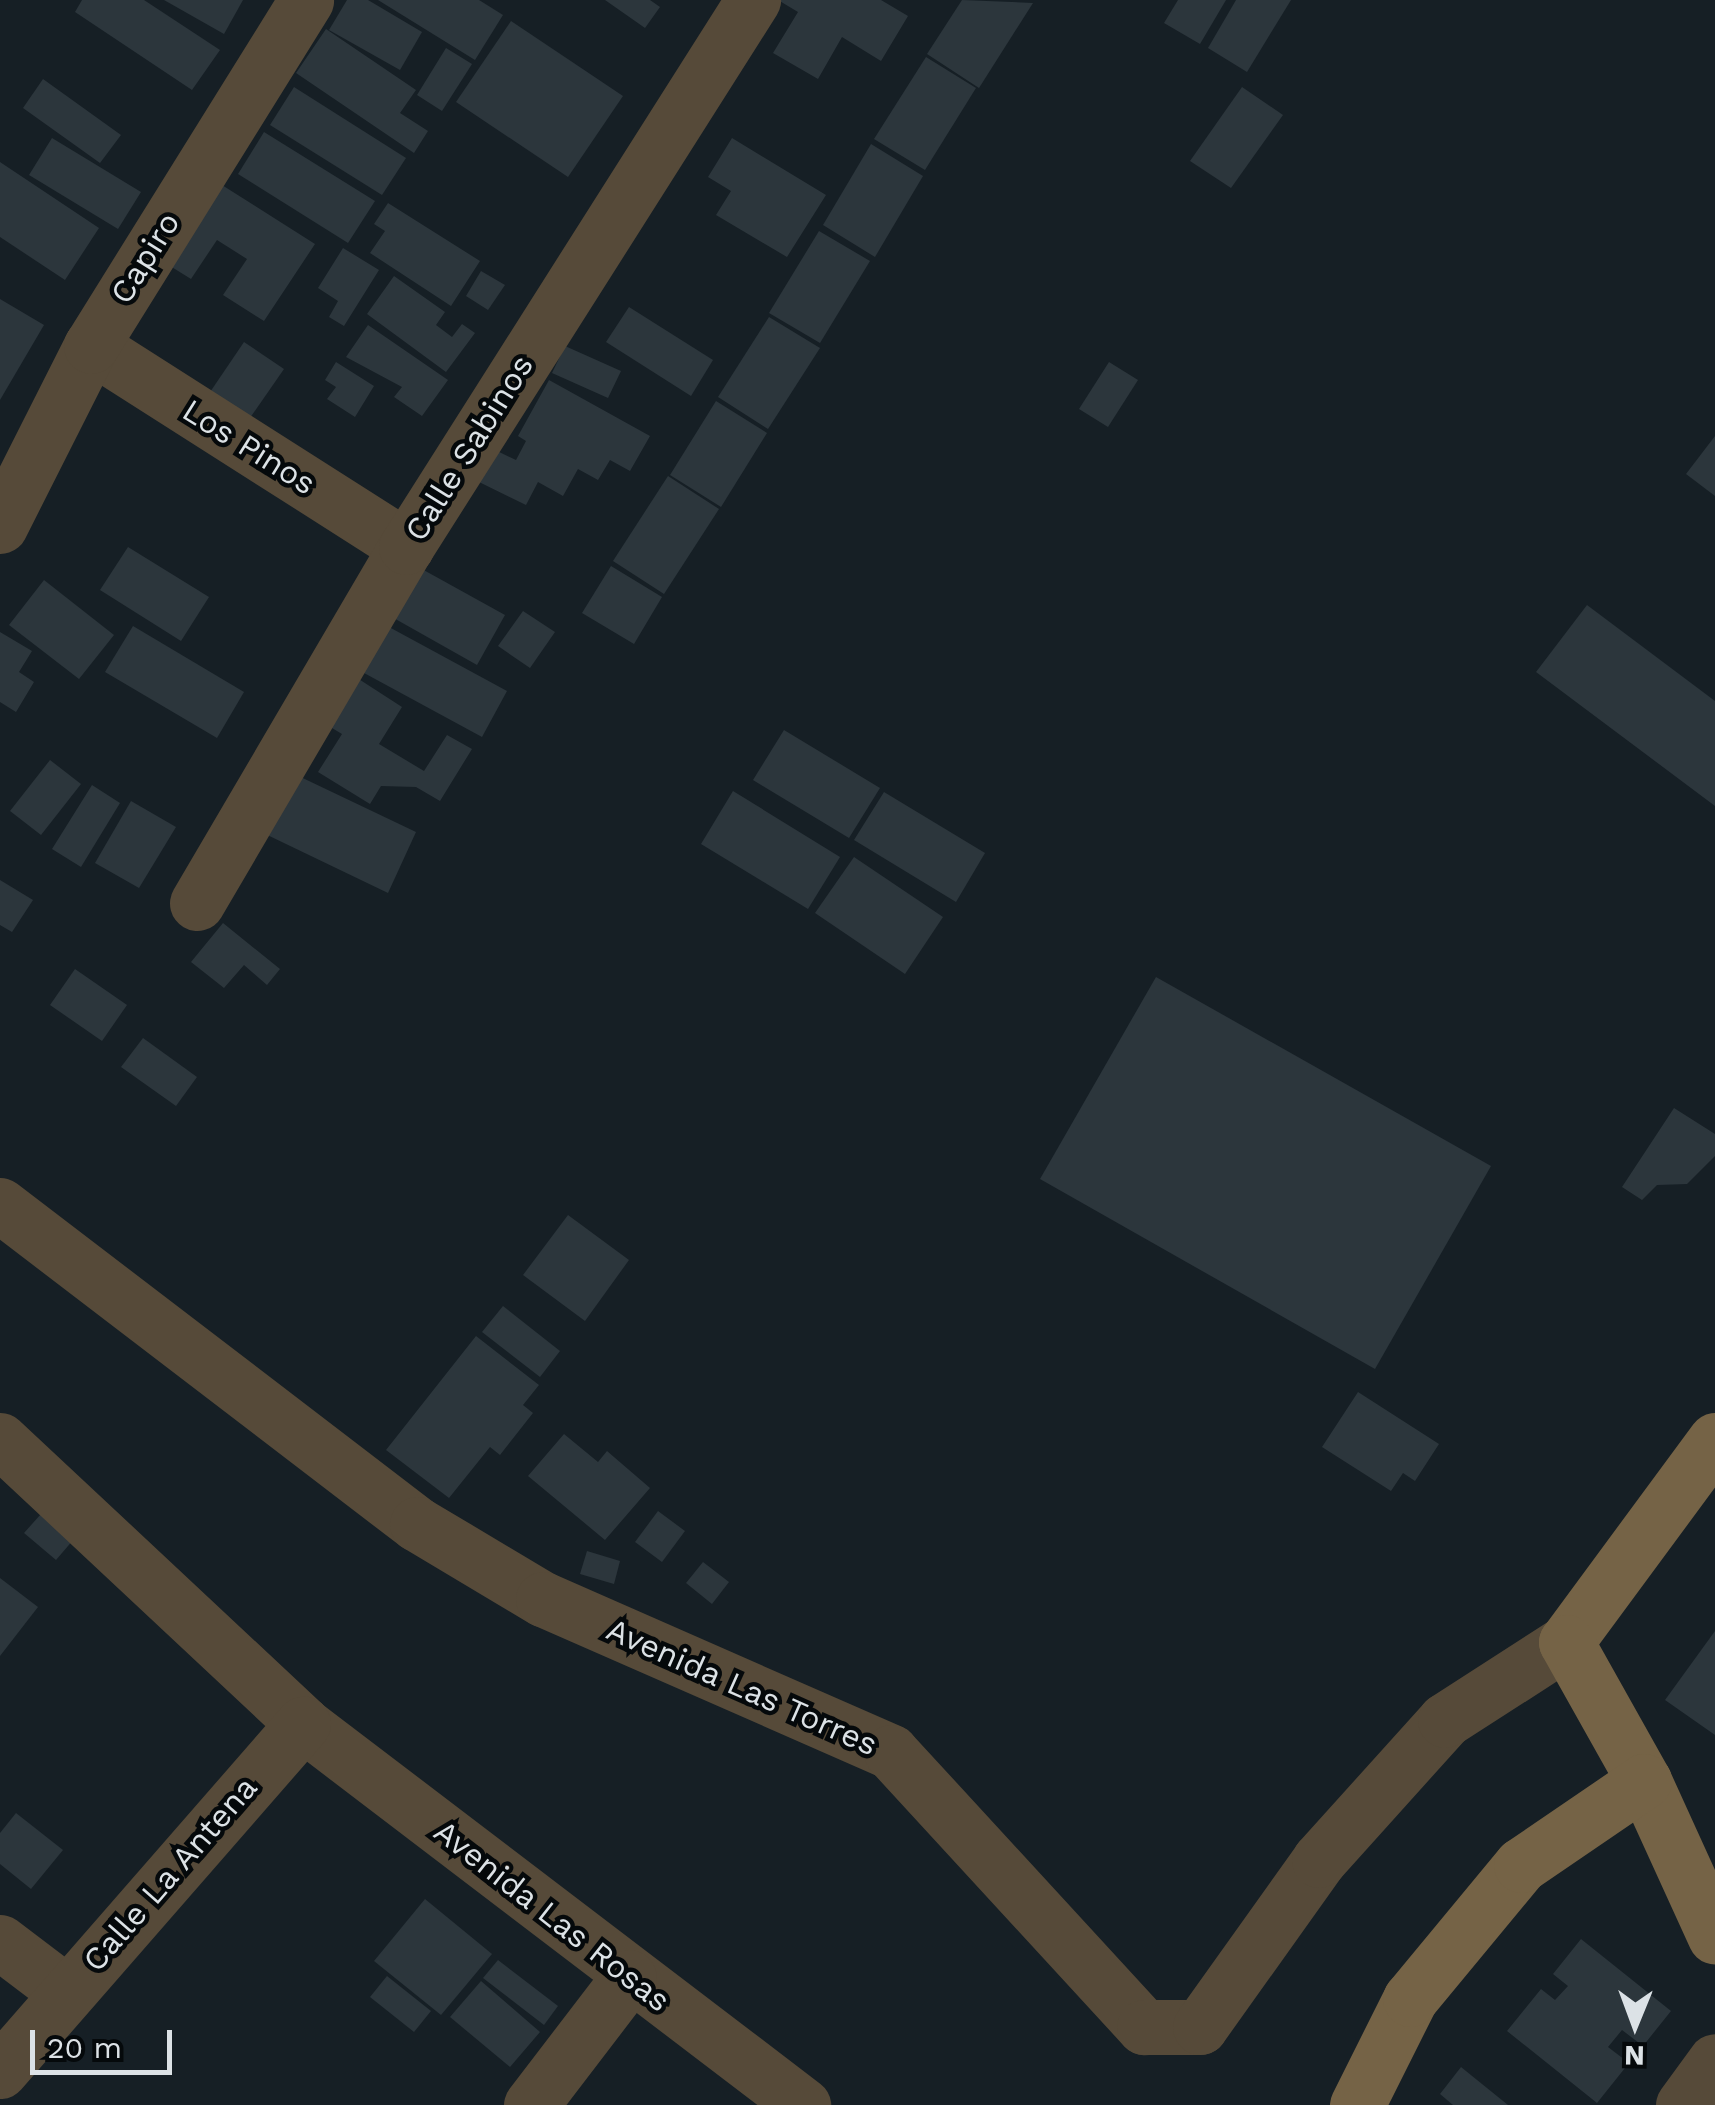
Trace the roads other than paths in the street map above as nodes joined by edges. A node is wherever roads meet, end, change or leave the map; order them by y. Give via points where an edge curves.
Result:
1 (306, 0) edge
2 (754, 0) edge
3 (91, 346) junction
4 (0, 526) edge
5 (406, 547) junction
6 (197, 904) dead end
7 (0, 1205) edge
8 (0, 1440) edge
9 (1715, 1440) edge
10 (1566, 1642) junction
11 (303, 1724) junction
12 (1644, 1781) junction
13 (1715, 1937) edge
14 (0, 1942) edge
15 (629, 1977) junction
16 (66, 1992) junction
17 (1715, 2061) edge
18 (0, 2071) edge
19 (531, 2105) edge
20 (803, 2105) edge
21 (1357, 2105) edge
22 (1682, 2105) edge

1 - 3 street, Capiro
2 - 5 street, Calle Sabinos
3 - 4 street, Capiro
3 - 5 street, Los Pinos
5 - 6 street, Calle Sabinos
7 - 10 street, Avenida Las Torres via 417,1524 544,1599 891,1752 1144,2028 1200,2027 1319,1860 1445,1720
8 - 11 street, Avenida Las Rosas
9 - 10 street
10 - 12 street
11 - 15 street, Avenida Las Rosas
11 - 16 street, Calle La Antena
12 - 13 street
12 - 21 street via 1521,1865 1410,1999
14 - 16 street
15 - 19 street
15 - 20 street, Avenida Las Rosas
16 - 18 street, Calle La Antena
17 - 22 street

